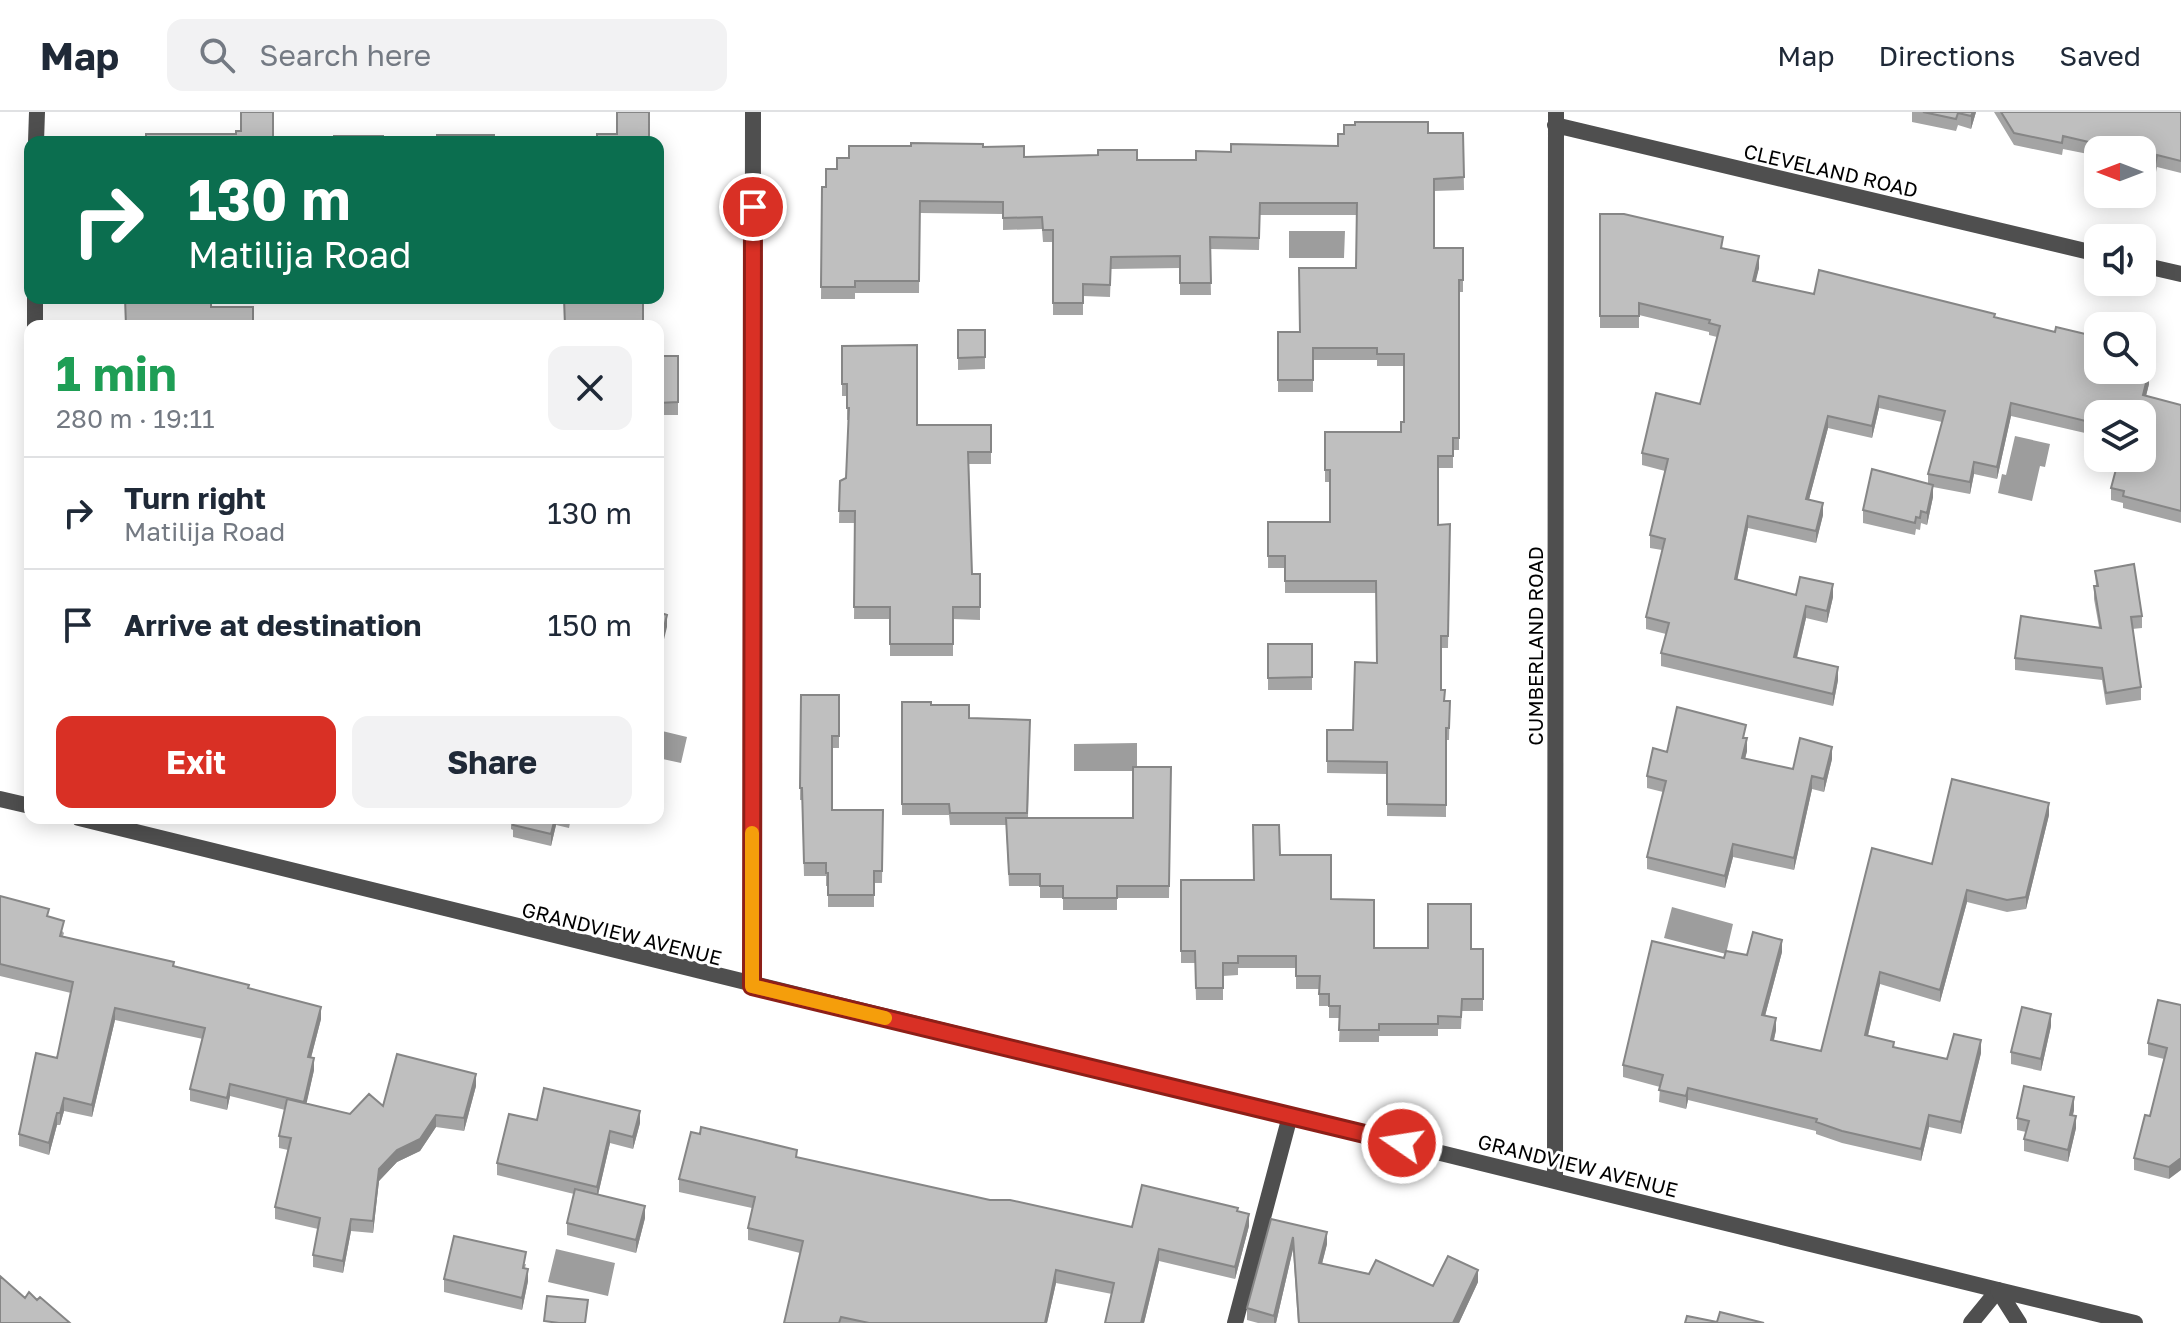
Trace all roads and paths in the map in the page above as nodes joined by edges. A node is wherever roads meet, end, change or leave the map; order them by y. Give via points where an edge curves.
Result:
1 (37, 112) edge
2 (753, 112) edge
3 (1556, 119) edge
4 (36, 136) edge
5 (2084, 251) edge
6 (2156, 268) edge
7 (2181, 274) edge
8 (0, 799) edge
9 (24, 805) edge
10 (103, 824) edge
11 (752, 986) junction
12 (1290, 1116) junction
13 (1555, 1180) junction
14 (1998, 1290) junction
15 (1235, 1323) edge
16 (1971, 1323) edge
17 (2019, 1323) edge
18 (2135, 1323) edge

1 - 4 street
2 - 11 street
3 - 5 street, CLEVELAND ROAD
3 - 13 street, CUMBERLAND ROAD
6 - 7 street
8 - 9 street
10 - 11 street, GRANDVIEW AVENUE
11 - 12 street, GRANDVIEW AVENUE
12 - 13 street, GRANDVIEW AVENUE
12 - 15 street
13 - 14 street, GRANDVIEW AVENUE
14 - 16 street
14 - 17 street
14 - 18 street, GRANDVIEW AVENUE

